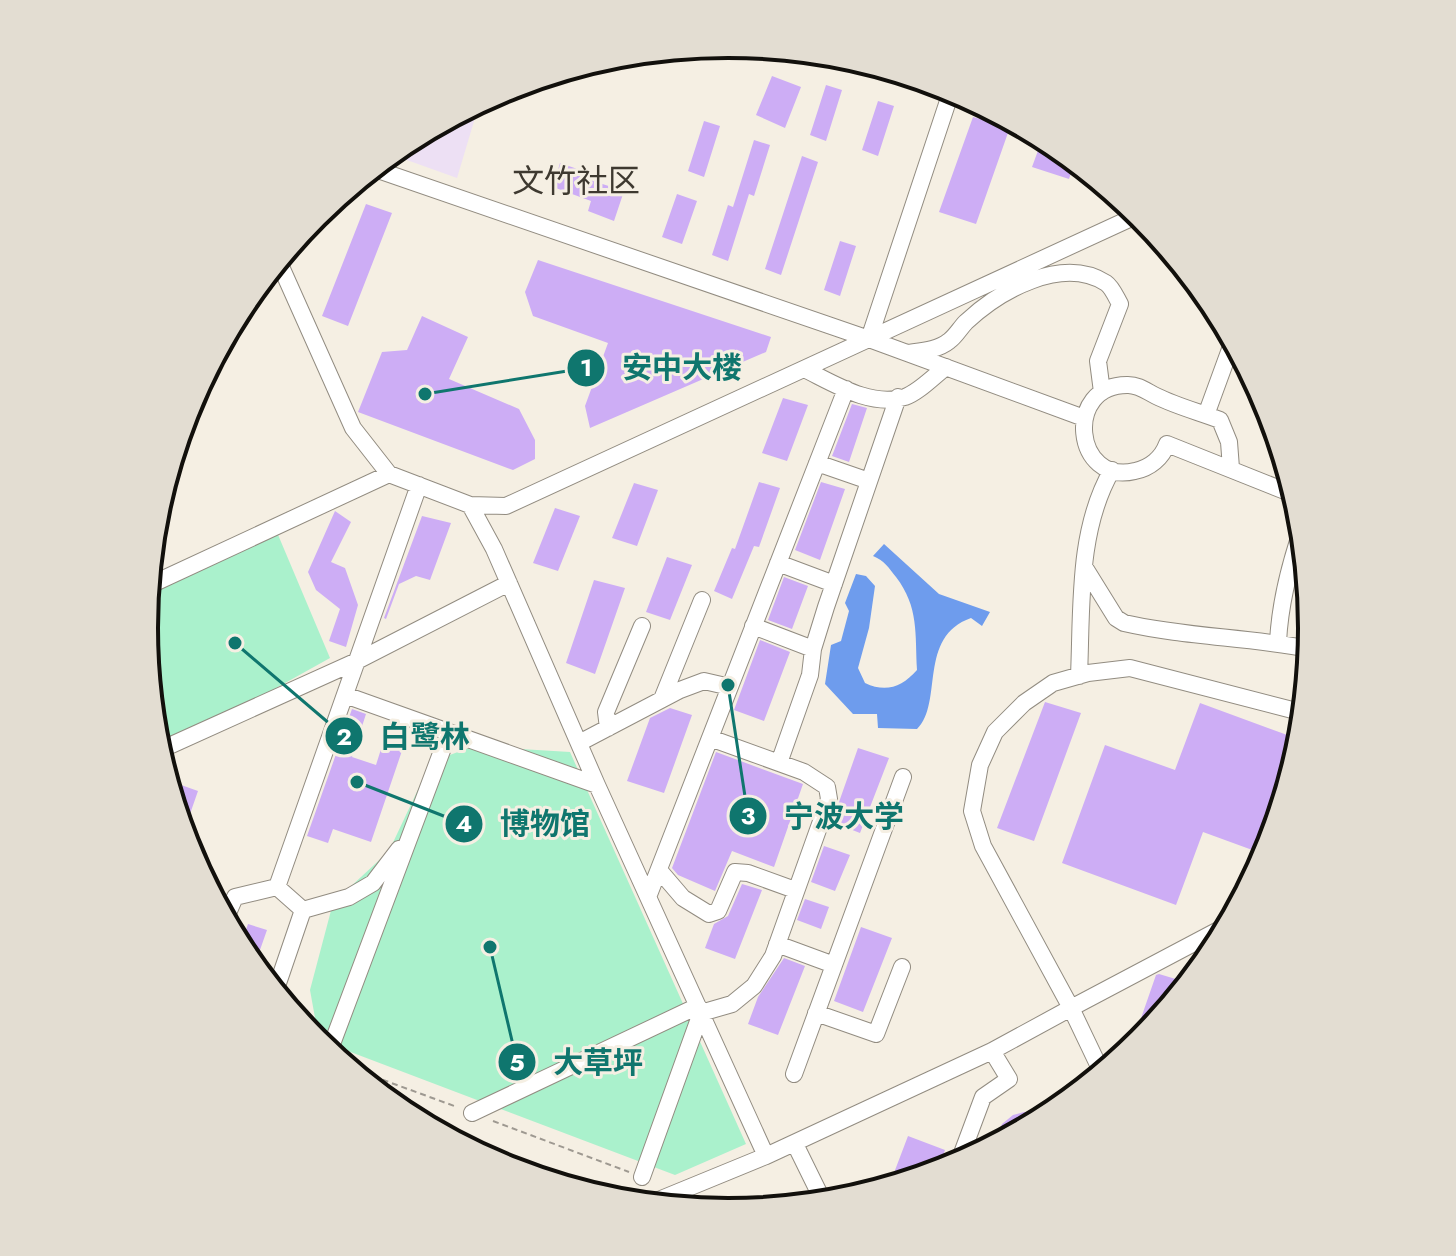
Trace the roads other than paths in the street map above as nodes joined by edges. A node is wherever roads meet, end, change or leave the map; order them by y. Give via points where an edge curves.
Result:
1 (948, 102) edge
2 (386, 173) edge
3 (1126, 220) edge
4 (283, 272) edge
5 (869, 339) junction
6 (908, 353) junction
7 (1228, 355) edge
8 (946, 367) junction
9 (804, 369) junction
10 (846, 389) junction
11 (1102, 392) junction
12 (898, 397) junction
13 (1206, 415) junction
14 (1084, 418) junction
15 (817, 463) junction
16 (1231, 468) junction
17 (1112, 470) junction
18 (389, 474) junction
19 (869, 481) junction
20 (419, 485) junction
21 (1281, 489) edge
22 (470, 505) junction
23 (1293, 556) edge
24 (778, 563) junction
25 (1085, 568) junction
26 (160, 580) edge
27 (509, 583) junction
28 (834, 584) junction
29 (702, 600) dead end
30 (642, 626) dead end
31 (753, 626) junction
32 (1278, 642) junction
33 (1298, 646) edge
34 (813, 649) junction
35 (357, 661) junction
36 (1079, 676) junction
37 (730, 687) junction
38 (345, 695) junction
39 (662, 699) junction
40 (1292, 710) edge
41 (608, 728) junction
42 (449, 732) junction
43 (710, 738) junction
44 (579, 743) junction
45 (170, 745) edge
46 (779, 763) junction
47 (903, 777) dead end
48 (597, 785) junction
49 (411, 834) junction
50 (659, 870) junction
51 (277, 887) junction
52 (795, 890) junction
53 (648, 897) junction
54 (231, 907) edge
55 (303, 910) junction
56 (1208, 936) edge
57 (777, 944) junction
58 (834, 965) junction
59 (902, 967) dead end
60 (279, 979) edge
61 (1071, 1008) junction
62 (700, 1010) junction
63 (816, 1013) junction
64 (334, 1039) edge
65 (992, 1051) junction
66 (1097, 1063) edge
67 (794, 1074) dead end
68 (472, 1113) road end
69 (795, 1144) junction
70 (965, 1146) edge
71 (766, 1156) junction
72 (642, 1177) road end
73 (818, 1190) edge
74 (671, 1195) edge

1 - 5 street
2 - 5 street
3 - 5 street
4 - 18 street via 353,428
5 - 6 street
5 - 9 street
6 - 8 street
6 - 11 street via 950,340 991,303 1030,281 1072,272 1108,284 1120,304 1098,361
7 - 13 street
8 - 12 street
8 - 14 street
9 - 10 street
9 - 22 street via 506,506
10 - 12 street via 880,399
10 - 15 street
11 - 13 street via 1130,385
11 - 14 street
12 - 19 street
13 - 16 street via 1220,420 1226,431
14 - 17 street via 1085,443 1092,456
15 - 19 street
15 - 24 street
16 - 17 street via 1167,444 1144,469
16 - 21 street
17 - 25 street via 1092,518
18 - 20 street
18 - 26 street
19 - 28 street
20 - 22 street
20 - 35 street
22 - 27 street
23 - 32 street via 1279,612
24 - 28 street
24 - 31 street
25 - 32 street via 1124,623
25 - 36 street
27 - 35 street
27 - 44 street
28 - 34 street
29 - 39 street
30 - 41 street via 606,712
31 - 34 street
31 - 37 street
32 - 33 street
34 - 46 street via 810,675
35 - 38 street
35 - 45 street
36 - 40 street via 1130,668
36 - 61 street via 1053,683 995,732 980,765 972,811 983,846
37 - 39 street via 704,681
37 - 43 street
38 - 42 street
38 - 51 street
39 - 41 street
41 - 44 street
42 - 48 street
42 - 49 street
43 - 46 street
43 - 50 street
44 - 48 street
46 - 52 street via 827,787 829,799
47 - 58 street
48 - 53 street
49 - 55 street via 373,883 349,897
49 - 64 street
50 - 52 street via 683,898 709,914 718,911 735,872
50 - 53 street
51 - 54 street via 235,897
51 - 55 street
52 - 57 street
53 - 62 street
55 - 60 street
56 - 61 street
57 - 58 street
57 - 62 street via 754,986 732,1004
58 - 63 street
59 - 63 street via 876,1034
61 - 65 street
61 - 66 street
62 - 68 street
62 - 71 street
62 - 72 street
63 - 67 street
65 - 69 street
65 - 70 street via 1009,1079 983,1097
69 - 71 street
69 - 73 street
71 - 74 street

